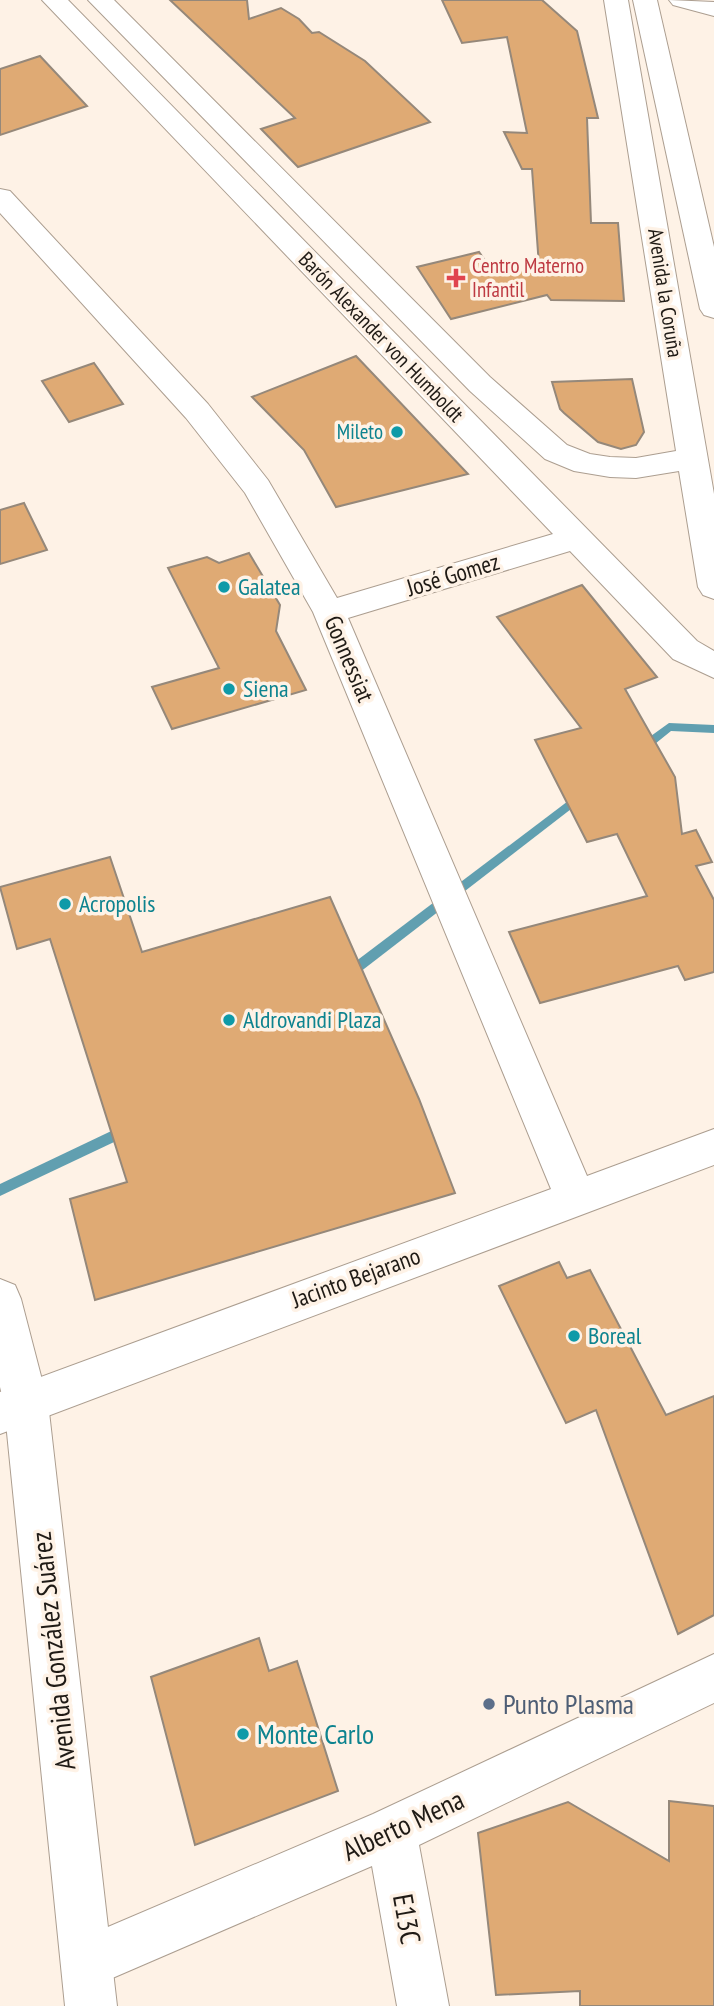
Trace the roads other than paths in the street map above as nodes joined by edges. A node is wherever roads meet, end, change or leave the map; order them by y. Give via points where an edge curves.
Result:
1 (54, 0) edge
2 (100, 0) edge
3 (616, 0) edge
4 (624, 0) edge
5 (645, 0) edge
6 (681, 0) edge
7 (714, 9) edge
8 (0, 197) edge
9 (714, 309) edge
10 (692, 459) junction
11 (576, 538) junction
12 (714, 587) edge
13 (329, 612) junction
14 (714, 666) edge
15 (714, 1147) edge
16 (575, 1197) junction
17 (0, 1299) edge
18 (13, 1408) edge
19 (714, 1678) edge
20 (391, 1832) junction
21 (90, 1985) edge
22 (423, 2006) edge

1 - 11 street, Barón Alexander von Humboldt
2 - 10 street, Barón Alexander von Humboldt via 480,384 556,452 585,464 610,467 636,468
3 - 10 street, Avenida la Coruña
4 - 5 street
5 - 9 street, Avenida la Coruña
6 - 7 street
8 - 13 street, Gonnessiat via 197,411 249,476
10 - 12 street, Avenida la Coruña
11 - 13 street, José Gomez
11 - 14 street, Barón Alexander von Humboldt via 685,650
13 - 16 street, Gonnessiat
15 - 16 street, Jacinto Bejarano
16 - 18 street, Jacinto Bejarano
17 - 18 street, Avenida González Suárez
18 - 21 street, Avenida González Suárez
19 - 20 street, Alberto Mena
20 - 21 street, Alberto Mena
20 - 22 street, E13C

